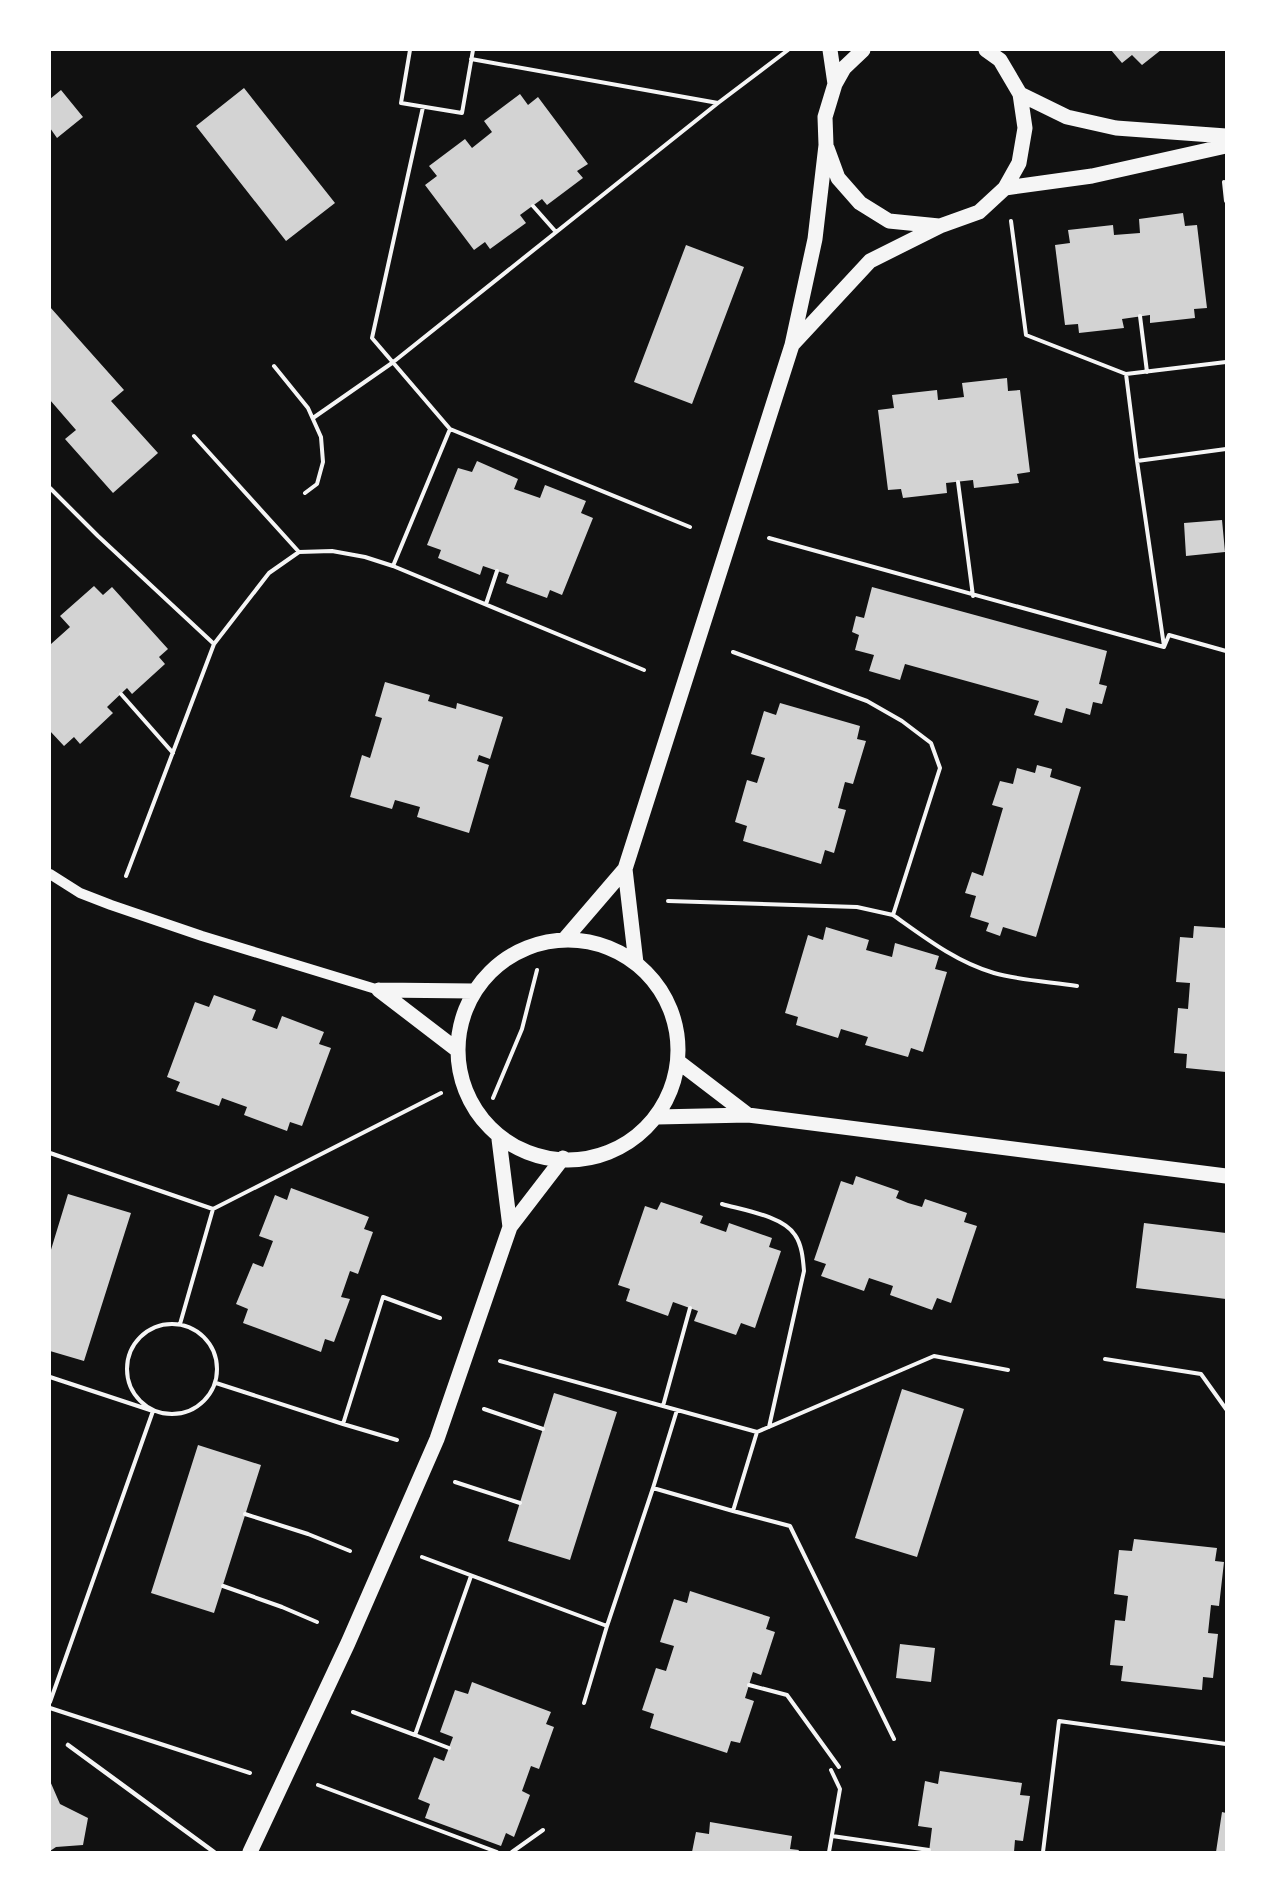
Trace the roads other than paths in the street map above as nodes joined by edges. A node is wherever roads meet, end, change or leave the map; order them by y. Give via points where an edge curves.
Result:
1 (830, 50) edge
2 (863, 50) edge
3 (986, 50) edge
4 (835, 84) junction
5 (1020, 94) junction
6 (1227, 136) edge
7 (826, 145) junction
8 (1227, 146) edge
9 (1005, 188) junction
10 (940, 226) junction
11 (792, 345) junction
12 (625, 869) junction
13 (50, 874) edge
14 (564, 940) junction
15 (636, 963) junction
16 (379, 990) junction
17 (473, 991) junction
18 (456, 1049) junction
19 (680, 1064) junction
20 (748, 1115) junction
21 (657, 1117) junction
22 (499, 1139) junction
23 (563, 1158) junction
24 (1227, 1176) edge
25 (510, 1227) junction
26 (68, 1745) dead end
27 (214, 1852) edge
28 (250, 1852) edge

1 - 4 main road
2 - 4 main road via 844,68
3 - 5 main road via 999,60
4 - 7 main road via 825,117
5 - 6 main road via 1067,117 1116,128
5 - 9 main road via 1025,128 1019,163
7 - 10 main road via 838,178 860,203 889,221
7 - 11 main road via 815,239
8 - 9 main road via 1092,176
9 - 10 main road via 979,212
10 - 11 main road via 870,261
11 - 12 main road
12 - 14 main road
12 - 15 main road
13 - 16 street via 80,893 111,905
14 - 15 main road via 603,946
14 - 17 main road via 530,947 507,959
15 - 19 main road via 662,991 671,1009
16 - 17 main road
16 - 18 main road
17 - 18 main road via 460,1020
18 - 22 main road via 466,1094
19 - 20 main road
19 - 21 main road
20 - 21 main road
20 - 24 main road
21 - 23 main road via 640,1136 603,1154
22 - 23 main road via 532,1154
22 - 25 main road
23 - 25 main road
25 - 28 main road via 437,1439 348,1643
26 - 27 lane

